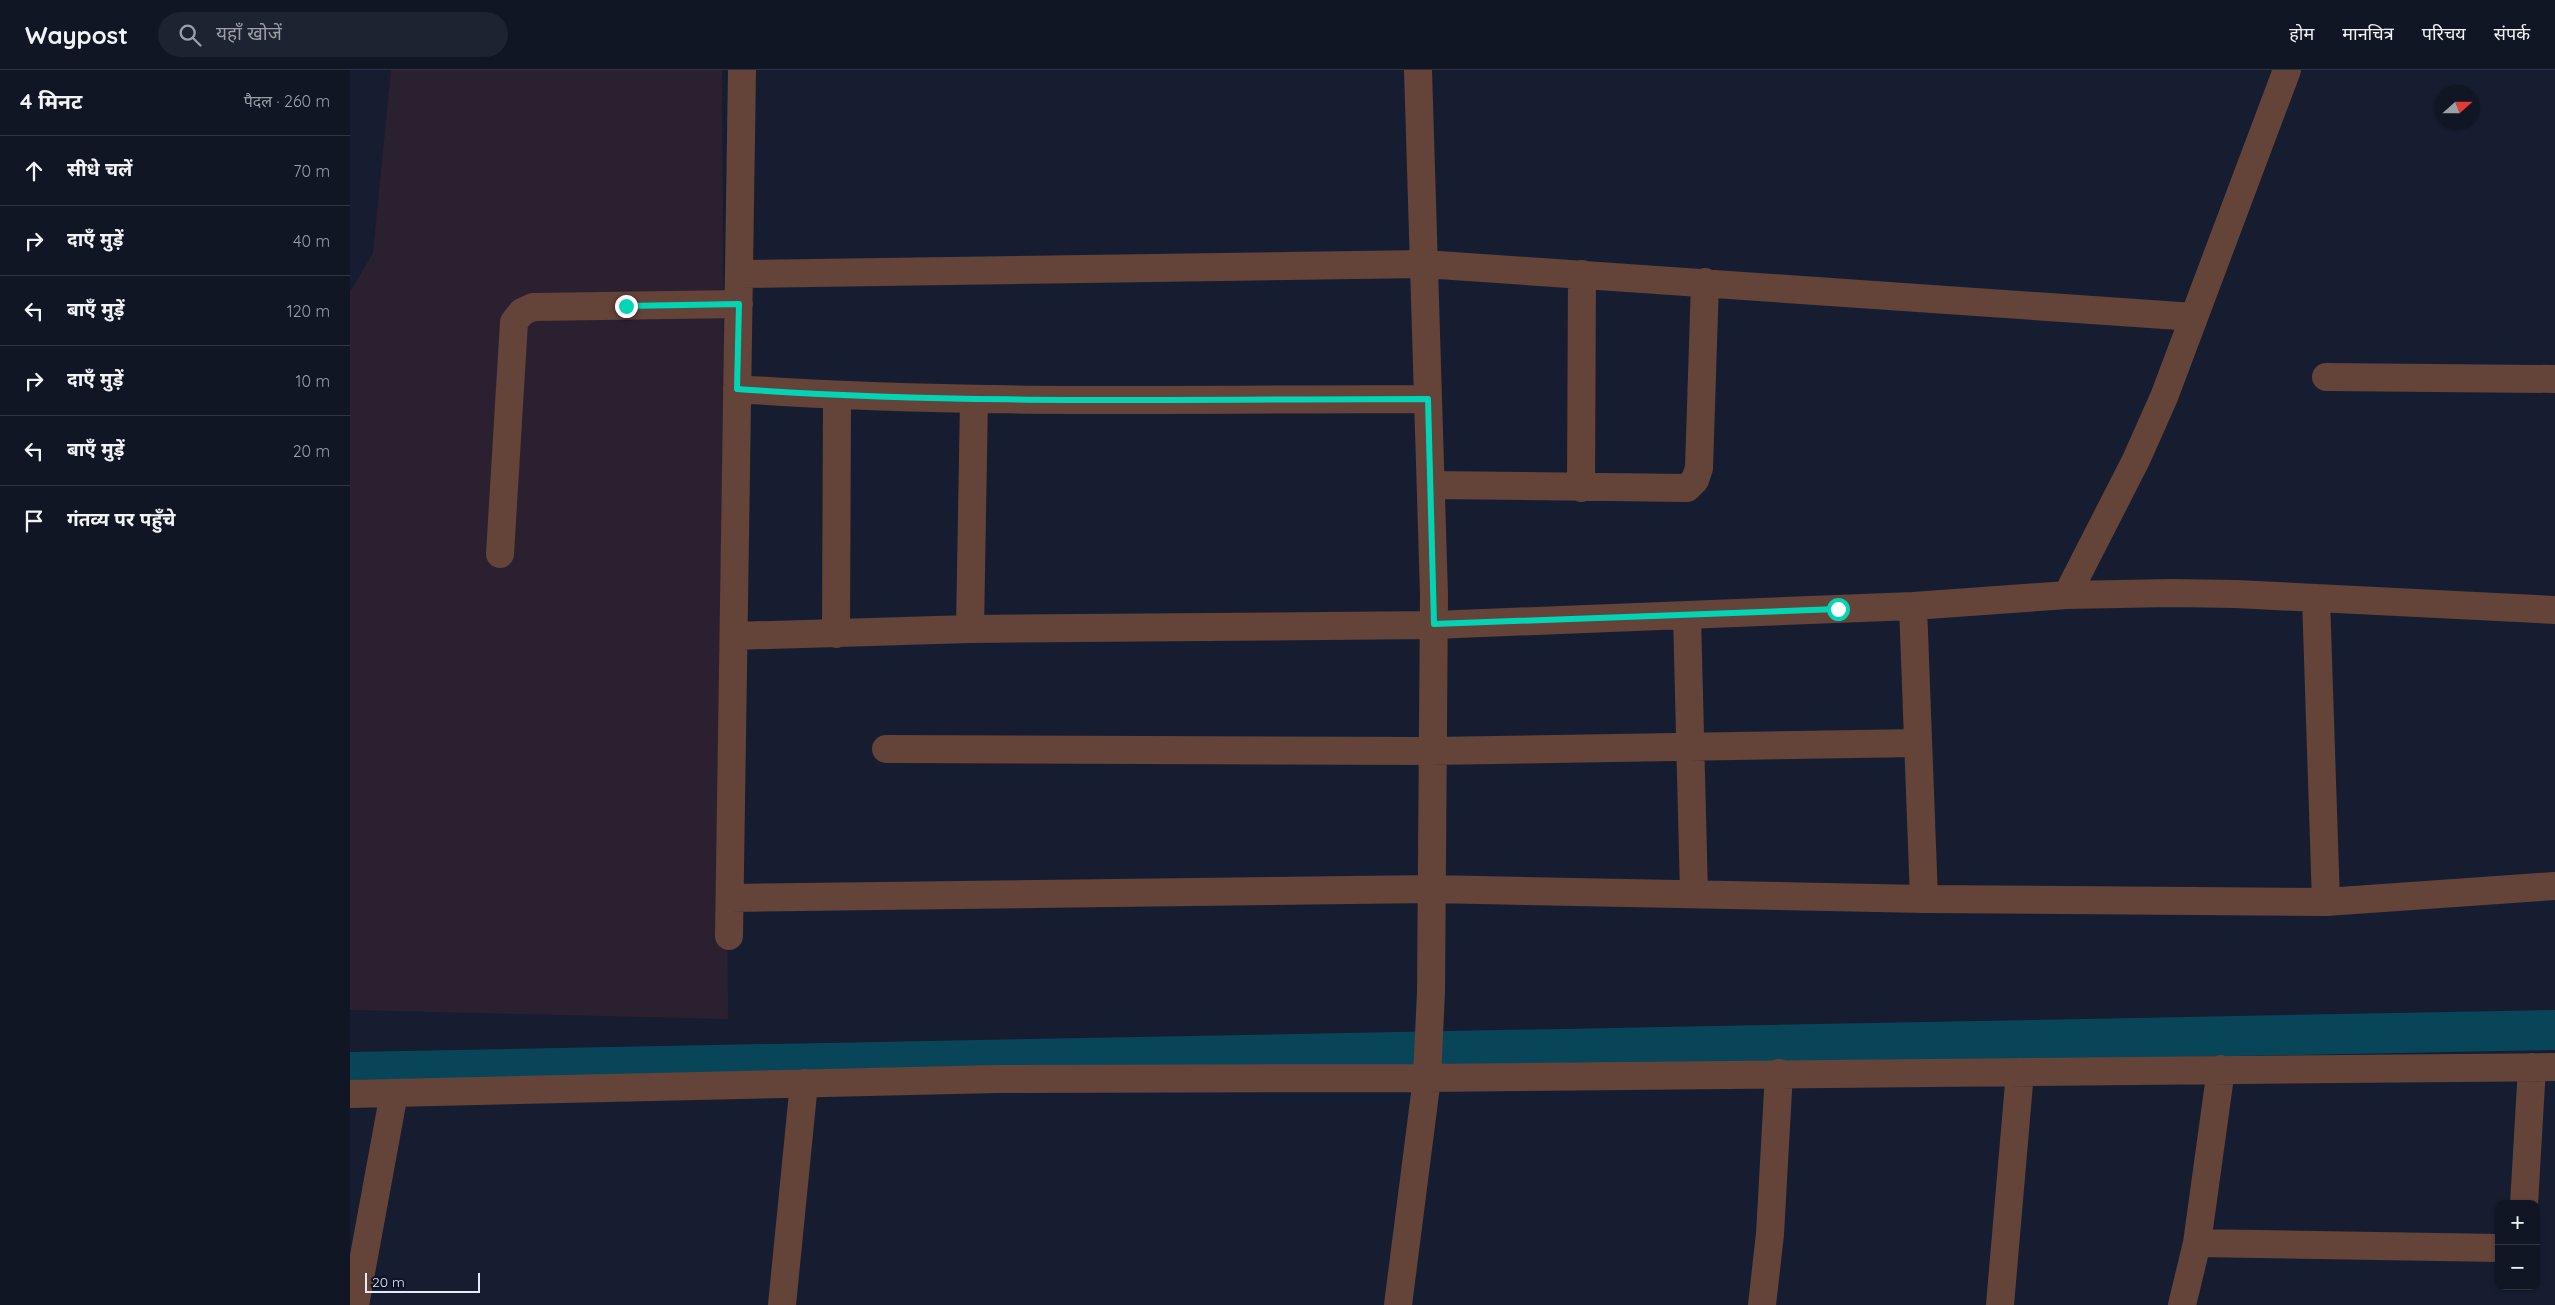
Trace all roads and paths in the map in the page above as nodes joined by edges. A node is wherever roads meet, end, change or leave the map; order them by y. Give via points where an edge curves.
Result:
1 (742, 70) edge
2 (1418, 70) edge
3 (2287, 70) edge
4 (1424, 264) junction
5 (739, 274) junction
6 (1582, 274) junction
7 (1705, 282) junction
8 (739, 304) junction
9 (2194, 317) junction
10 (2326, 376) dead end
11 (2555, 379) edge
12 (737, 389) junction
13 (837, 396) junction
14 (974, 399) junction
15 (1428, 399) junction
16 (1431, 486) junction
17 (1581, 488) junction
18 (500, 554) dead end
19 (2067, 595) junction
20 (2316, 598) junction
21 (1913, 606) junction
22 (2555, 610) edge
23 (1687, 615) junction
24 (1434, 624) junction
25 (970, 629) junction
26 (836, 634) junction
27 (734, 636) junction
28 (1918, 743) junction
29 (1691, 748) junction
30 (886, 749) dead end
31 (1432, 751) junction
32 (2555, 886) edge
33 (1431, 889) junction
34 (1694, 894) junction
35 (730, 898) junction
36 (1924, 899) junction
37 (2326, 902) junction
38 (729, 936) dead end
39 (1428, 1066) junction
40 (2544, 1067) edge
41 (2220, 1069) junction
42 (2020, 1072) junction
43 (1779, 1073) junction
44 (804, 1083) junction
45 (394, 1093) junction
46 (350, 1094) edge
47 (2525, 1200) edge
48 (2197, 1243) junction
49 (2495, 1248) edge
50 (355, 1305) edge
51 (782, 1305) edge
52 (1398, 1305) edge
53 (1762, 1305) edge
54 (2000, 1305) edge
55 (2182, 1305) edge

1 - 5 street
2 - 4 street
3 - 9 street
4 - 5 street
4 - 6 street
4 - 15 street
5 - 8 street
6 - 7 street
6 - 17 street
7 - 9 street
7 - 17 street via 1699,468 1695,480 1687,488
8 - 12 street
8 - 18 street via 533,307 522,312 514,322
9 - 19 street via 2136,460
10 - 11 street
12 - 13 street
12 - 27 street
13 - 14 street
13 - 26 street
14 - 15 street
14 - 25 street
15 - 16 street
16 - 17 street
16 - 24 street
19 - 20 street via 2227,594
19 - 21 street
20 - 22 street
20 - 37 street
21 - 23 street
21 - 28 street
23 - 24 street
23 - 29 street
24 - 25 street
24 - 31 street
25 - 26 street
26 - 27 street
27 - 35 street
28 - 29 street
28 - 36 street
29 - 31 street
29 - 34 street
30 - 31 street
31 - 33 street
32 - 37 street
33 - 34 street
33 - 35 street
33 - 39 street
34 - 36 street
35 - 38 street
36 - 37 street
39 - 43 street
39 - 44 street
39 - 52 street
40 - 41 street
40 - 47 street
41 - 42 street
41 - 48 street
42 - 43 street
42 - 54 street
43 - 53 street via 1770,1234
44 - 45 street
44 - 51 street
45 - 46 street
45 - 50 street
48 - 49 street
48 - 55 street

